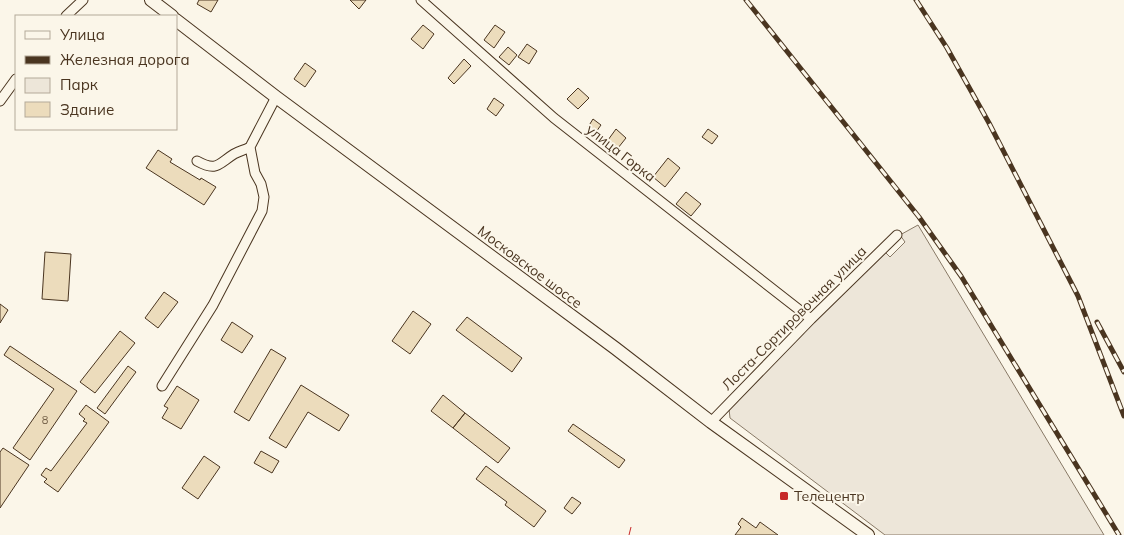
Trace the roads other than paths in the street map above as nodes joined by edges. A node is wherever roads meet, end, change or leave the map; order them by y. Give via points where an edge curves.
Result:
1 (83, 0) edge
2 (151, 0) edge
3 (421, 0) edge
4 (67, 15) edge
5 (171, 15) edge
6 (178, 22) edge
7 (15, 80) edge
8 (276, 97) junction
9 (0, 101) edge
10 (250, 147) junction
11 (197, 161) dead end
12 (897, 234) dead end
13 (811, 319) junction
14 (162, 386) dead end
15 (711, 422) junction
16 (868, 535) edge

1 - 4 street
2 - 5 main road
3 - 13 street, улица Горка via 554,118
6 - 8 main road, Московское шоссе
7 - 9 street
8 - 10 street
8 - 15 main road, Московское шоссе
10 - 11 street via 217,166
10 - 14 street via 264,197 262,212 213,305
12 - 13 street, Лоста-Сортировочная улица
13 - 15 street, Лоста-Сортировочная улица
15 - 16 main road, Московское шоссе

